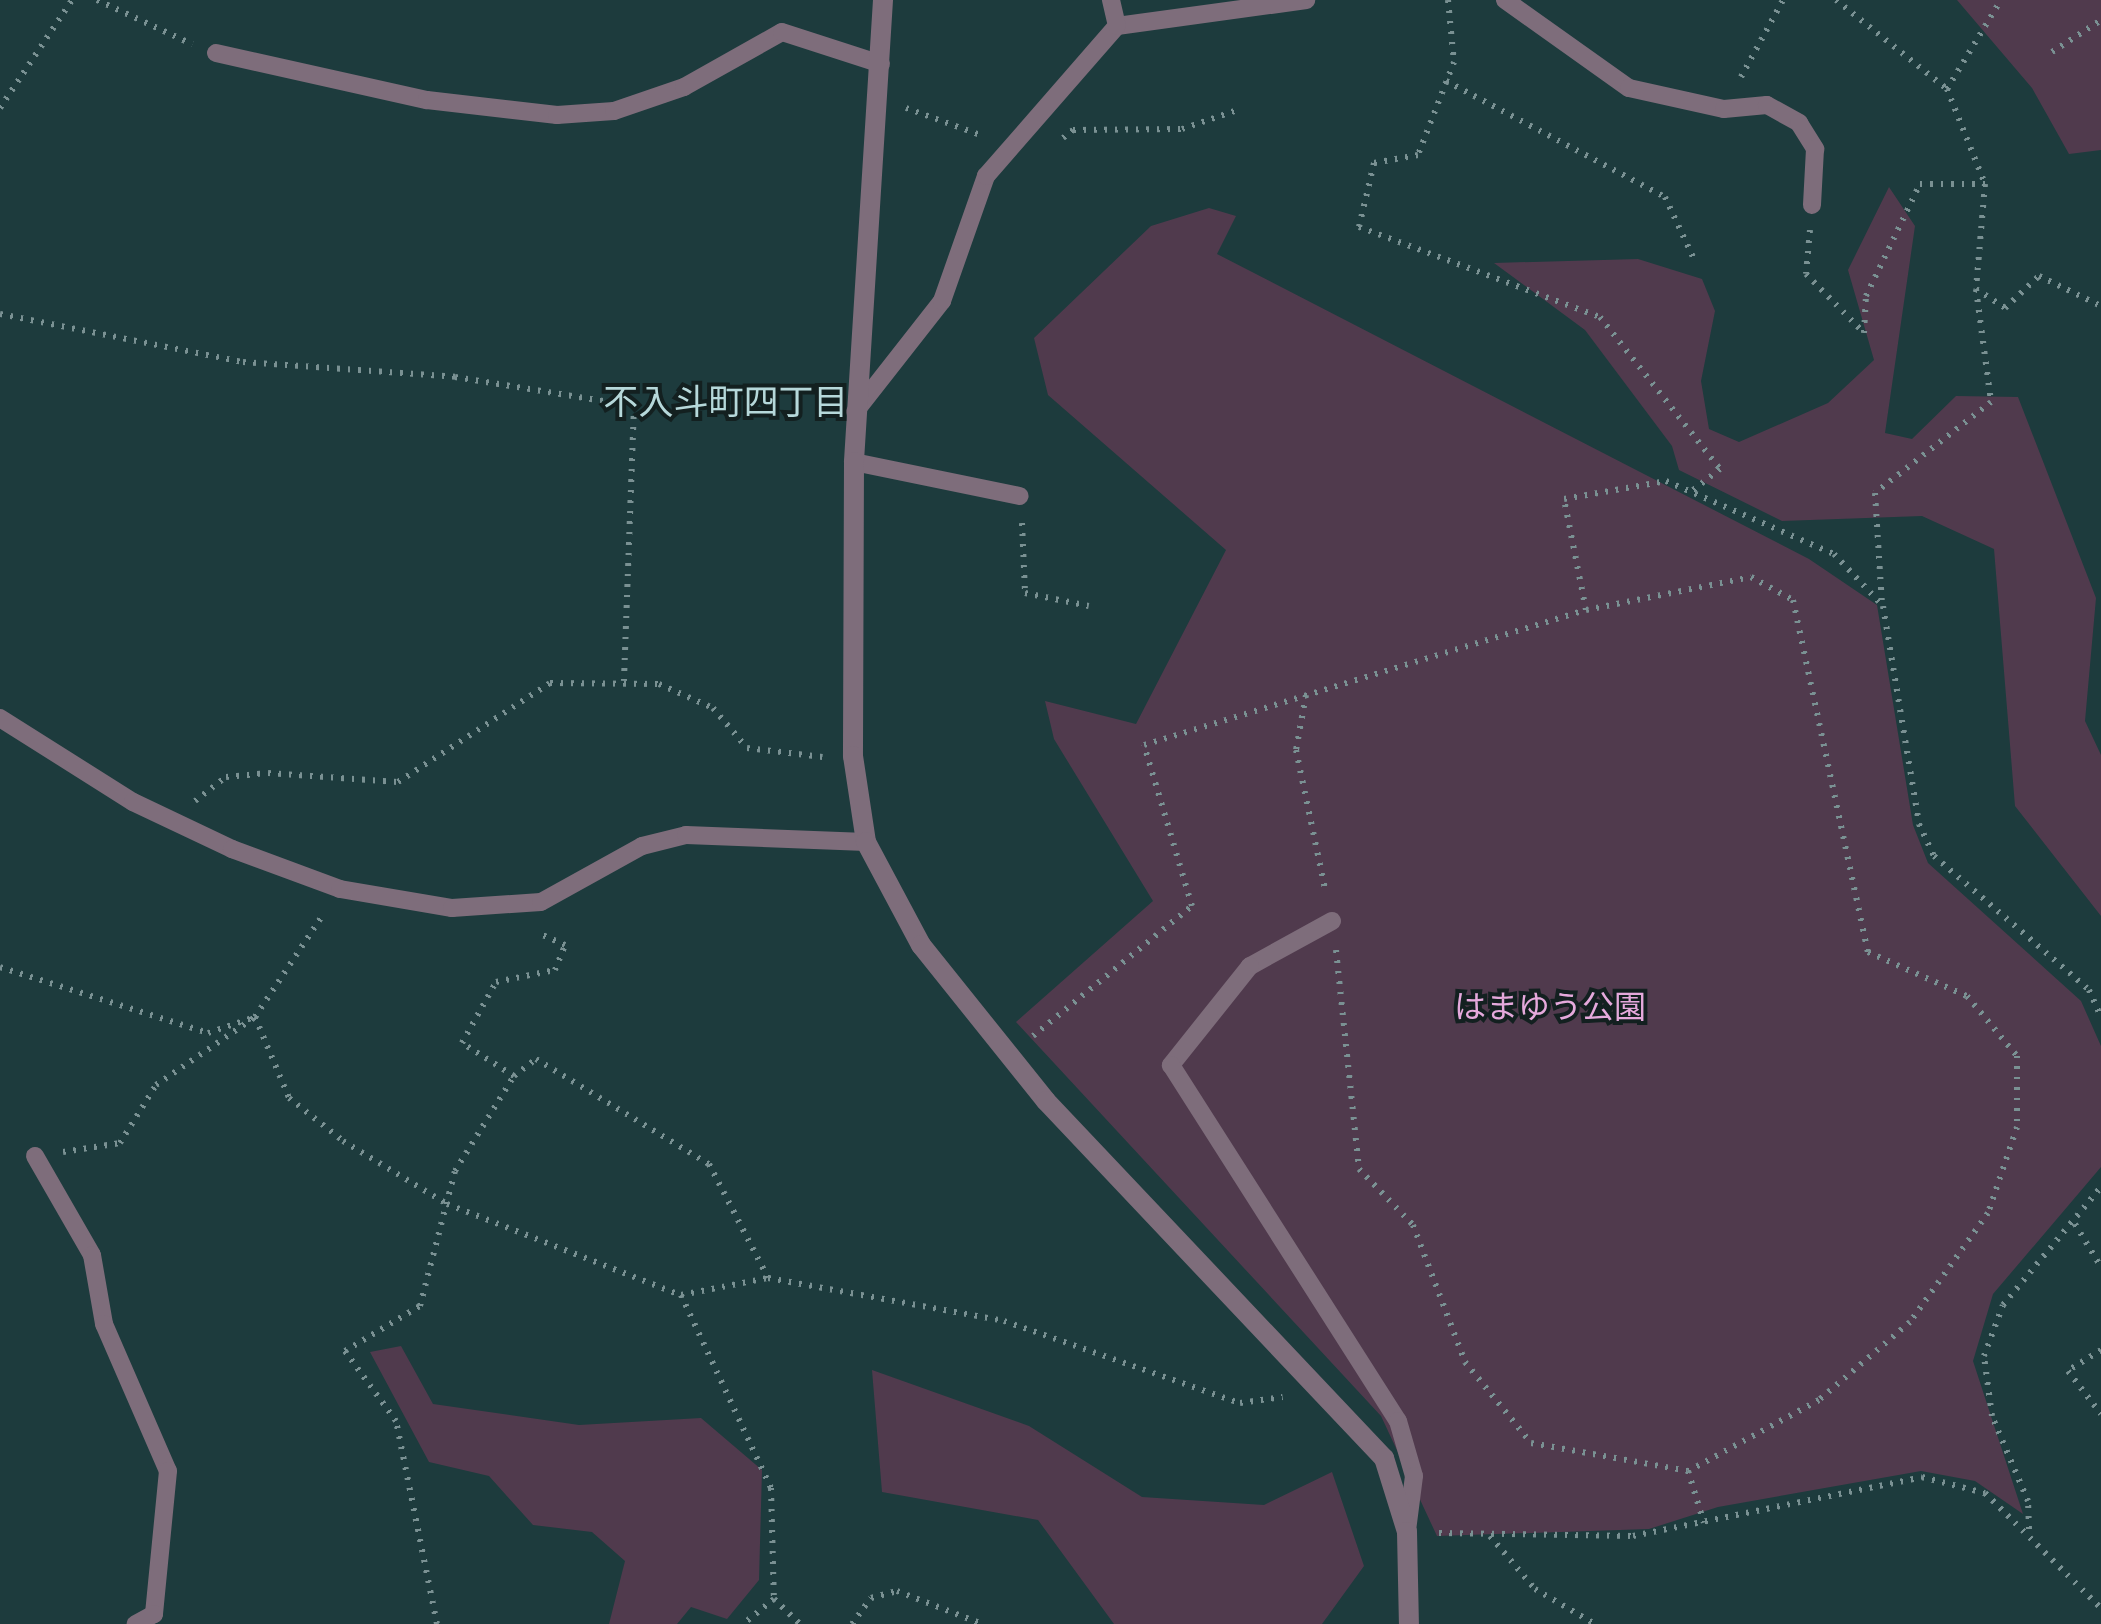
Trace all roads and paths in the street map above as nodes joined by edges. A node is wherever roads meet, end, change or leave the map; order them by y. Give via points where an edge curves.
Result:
1 (72, 0) edge
2 (98, 0) edge
3 (883, 0) edge
4 (1111, 0) edge
5 (1306, 0) edge
6 (1448, 0) edge
7 (1505, 0) edge
8 (1782, 0) edge
9 (1836, 0) edge
10 (2000, 0) edge
11 (2101, 20) edge
12 (1118, 26) junction
13 (2052, 52) dead end
14 (216, 53) joint
15 (881, 64) junction
16 (1446, 81) junction
17 (1946, 89) junction
18 (1686, 102) junction
19 (0, 108) edge
20 (1985, 184) junction
21 (1812, 205) joint
22 (1693, 256) dead end
23 (1976, 289) junction
24 (2101, 306) edge
25 (0, 314) edge
26 (856, 412) junction
27 (854, 462) junction
28 (1691, 492) junction
29 (1020, 496) joint
30 (1089, 606) dead end
31 (1882, 606) junction
32 (1586, 610) junction
33 (624, 681) junction
34 (1306, 695) junction
35 (0, 718) edge
36 (853, 756) junction
37 (171, 822) junction
38 (866, 842) junction
39 (340, 889) junction
40 (1332, 921) junction
41 (532, 931) dead end
42 (0, 967) edge
43 (255, 1017) junction
44 (2101, 1017) edge
45 (1009, 1056) junction
46 (514, 1076) junction
47 (35, 1156) joint
48 (2101, 1187) edge
49 (447, 1204) junction
50 (2075, 1224) junction
51 (2101, 1267) edge
52 (768, 1278) junction
53 (681, 1295) junction
54 (2101, 1350) edge
55 (1326, 1391) junction
56 (2101, 1414) edge
57 (1688, 1471) junction
58 (1704, 1524) junction
59 (2029, 1529) junction
60 (1407, 1532) junction
61 (1490, 1535) junction
62 (774, 1599) junction
63 (2101, 1608) edge
64 (136, 1624) edge
65 (438, 1624) edge
66 (743, 1624) edge
67 (800, 1624) edge
68 (852, 1624) edge
69 (982, 1624) edge
70 (1409, 1624) edge
71 (1595, 1624) edge

1 - 19 path
2 - 14 path
3 - 15 street
4 - 12 lane
5 - 12 lane
6 - 16 path
7 - 18 lane via 1629,88
8 - 18 path via 1742,76
9 - 17 path
10 - 17 path
11 - 13 path
12 - 26 lane via 986,176 942,301
14 - 15 lane via 427,100 557,116 614,112 684,87 782,32
15 - 26 street
16 - 22 path via 1665,197
16 - 28 path via 1418,154 1374,163 1359,227 1600,316 1720,469
17 - 20 path
18 - 21 lane via 1767,105 1799,123 1815,149
20 - 21 path via 1920,184 1866,296 1864,333 1806,274
20 - 23 path
23 - 24 path via 2005,308 2039,276
23 - 31 path via 1991,402 1875,493
25 - 33 path via 243,362 455,376 634,406
26 - 27 street
27 - 29 lane
27 - 36 street
28 - 31 path via 1834,554
28 - 32 path via 1666,482 1564,499
29 - 30 path via 1025,593
31 - 44 path via 1920,824 1934,856 2089,990
32 - 34 path
32 - 57 path via 1751,577 1793,600 1868,952 1967,996 2017,1056 2017,1127 1988,1212 1910,1322 1819,1400
33 - 36 path via 713,708 764,754
33 - 37 path via 588,690 550,683 398,782 226,778
34 - 40 path via 1296,750
34 - 45 path via 1144,745 1192,906
35 - 37 lane
36 - 38 street
37 - 39 lane
38 - 39 lane via 686,835 502,910
38 - 45 street via 921,945
39 - 43 path
40 - 57 path via 1359,1169 1413,1224 1465,1362 1531,1443
40 - 60 lane via 1250,966 1171,1065 1398,1421 1414,1476
41 - 46 path via 565,945 555,970 496,982 462,1044
42 - 43 path via 178,1028 208,1033
43 - 47 path via 156,1085 120,1143
43 - 49 path via 289,1098
45 - 55 street
46 - 49 path via 455,1171
46 - 52 path via 536,1059 709,1164
47 - 64 lane via 92,1255 104,1324 168,1472 154,1614
48 - 50 path
49 - 53 path
49 - 65 path via 420,1306 345,1351 396,1421
50 - 51 path
50 - 59 path via 2003,1305 1984,1356
52 - 53 path
52 - 55 path via 1004,1321 1240,1404
53 - 62 path via 771,1488
54 - 56 path via 2068,1371
55 - 60 street via 1384,1458
57 - 58 path
58 - 59 path via 1922,1477 1986,1493
58 - 61 path via 1634,1536
59 - 63 path
60 - 61 path
60 - 70 street
61 - 71 path via 1535,1589
62 - 66 path
62 - 67 path
68 - 69 path via 871,1598 896,1591

